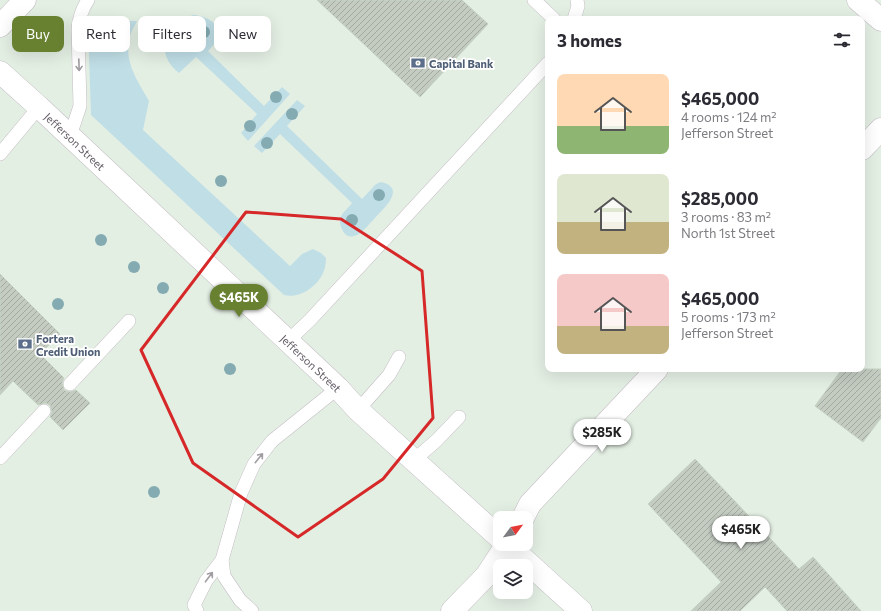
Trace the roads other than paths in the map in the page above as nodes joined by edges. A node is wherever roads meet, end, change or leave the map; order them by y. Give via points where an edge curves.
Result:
1 (25, 0) edge
2 (88, 0) edge
3 (534, 0) edge
4 (577, 0) edge
5 (858, 0) edge
6 (551, 16) edge
7 (575, 16) edge
8 (881, 20) edge
9 (0, 26) edge
10 (545, 66) edge
11 (0, 72) edge
12 (39, 107) junction
13 (881, 129) edge
14 (70, 136) junction
15 (865, 146) edge
16 (0, 154) edge
17 (129, 321) dead end
18 (288, 341) junction
19 (399, 357) dead end
20 (654, 372) edge
21 (70, 384) dead end
22 (338, 388) junction
23 (358, 410) junction
24 (44, 411) dead end
25 (460, 417) dead end
26 (0, 458) edge
27 (414, 460) junction
28 (526, 511) edge
29 (493, 532) edge
30 (502, 551) edge
31 (515, 551) edge
32 (222, 560) junction
33 (197, 611) edge
34 (252, 611) edge
35 (452, 611) edge
36 (581, 611) edge

1 - 9 street
2 -> 14 lane via 83,7 78,29 80,106
3 - 6 lane
4 - 7 lane
5 - 8 street
10 - 18 lane
11 - 12 street, Jefferson Street
12 - 14 street, Jefferson Street
12 - 16 lane
13 - 15 street
14 - 18 street, Jefferson Street
17 - 21 lane
18 - 22 street, Jefferson Street
19 - 23 lane via 389,375
20 - 28 street via 530,504
22 - 23 street, Jefferson Street
32 -> 22 lane via 241,493 254,464 272,441
23 - 27 street, Jefferson Street
24 - 26 lane
25 - 27 lane
27 - 29 street, Jefferson Street
30 - 35 street via 486,576
31 - 36 street
33 -> 32 lane via 194,605 206,581
32 - 34 lane via 224,576 240,600

